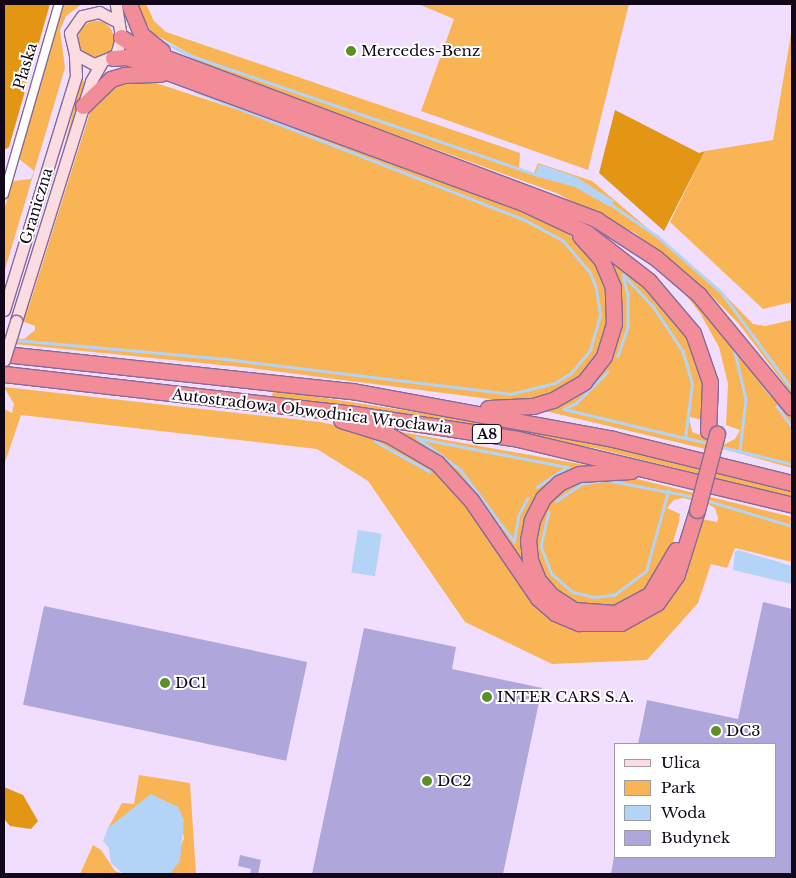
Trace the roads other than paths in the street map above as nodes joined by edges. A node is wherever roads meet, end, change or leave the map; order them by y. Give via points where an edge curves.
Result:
1 (59, 4) edge
2 (116, 4) edge
3 (129, 4) edge
4 (95, 8) edge
5 (116, 21) junction
6 (121, 37) junction
7 (74, 54) junction
8 (107, 61) junction
9 (175, 68) junction
10 (83, 106) junction
11 (4, 194) edge
12 (563, 206) junction
13 (544, 212) junction
14 (4, 310) edge
15 (4, 354) edge
16 (4, 360) edge
17 (4, 374) edge
18 (304, 408) junction
19 (792, 408) edge
20 (470, 410) junction
21 (713, 432) junction
22 (667, 472) junction
23 (792, 483) edge
24 (792, 505) edge
25 (692, 509) junction

1 - 11 street, Płaska
2 - 5 main road
3 - 9 highway via 141,34
4 - 5 main road
4 - 7 main road via 74,23 70,33
5 - 6 main road
6 - 8 main road
6 - 9 highway
7 - 8 main road via 88,63
7 - 14 main road, Graniczna via 76,76
8 - 9 highway via 123,56
8 - 10 main road, Graniczna via 94,71
9 - 10 highway via 111,79
9 - 12 highway
9 - 13 highway
10 - 16 main road, Graniczna, bridge
12 - 19 highway via 613,229 680,277 717,313
12 - 21 highway via 645,263 694,316 710,346 719,374 722,399
13 - 20 highway via 577,234 601,259 610,278 615,303 611,339 597,366 566,395 532,406
13 - 21 highway via 578,227 626,260 685,322 709,376
15 - 20 highway, Autostradowa Obwodnica Wrocławia / A8 via 343,390
17 - 18 highway, Autostradowa Obwodnica Wrocławia / A8
18 - 22 highway, Autostradowa Obwodnica Wrocławia / A8 via 518,440
18 - 25 highway via 389,435 431,458 471,500 538,598 555,613 579,623 621,623 657,603 677,574
20 - 23 highway, Autostradowa Obwodnica Wrocławia / A8 via 641,445
21 - 25 highway
22 - 24 highway, Autostradowa Obwodnica Wrocławia / A8
22 - 25 highway via 592,471 571,476 553,487 534,512 528,534 530,560 538,580 550,596 574,610 601,615 628,609 650,594 663,578

